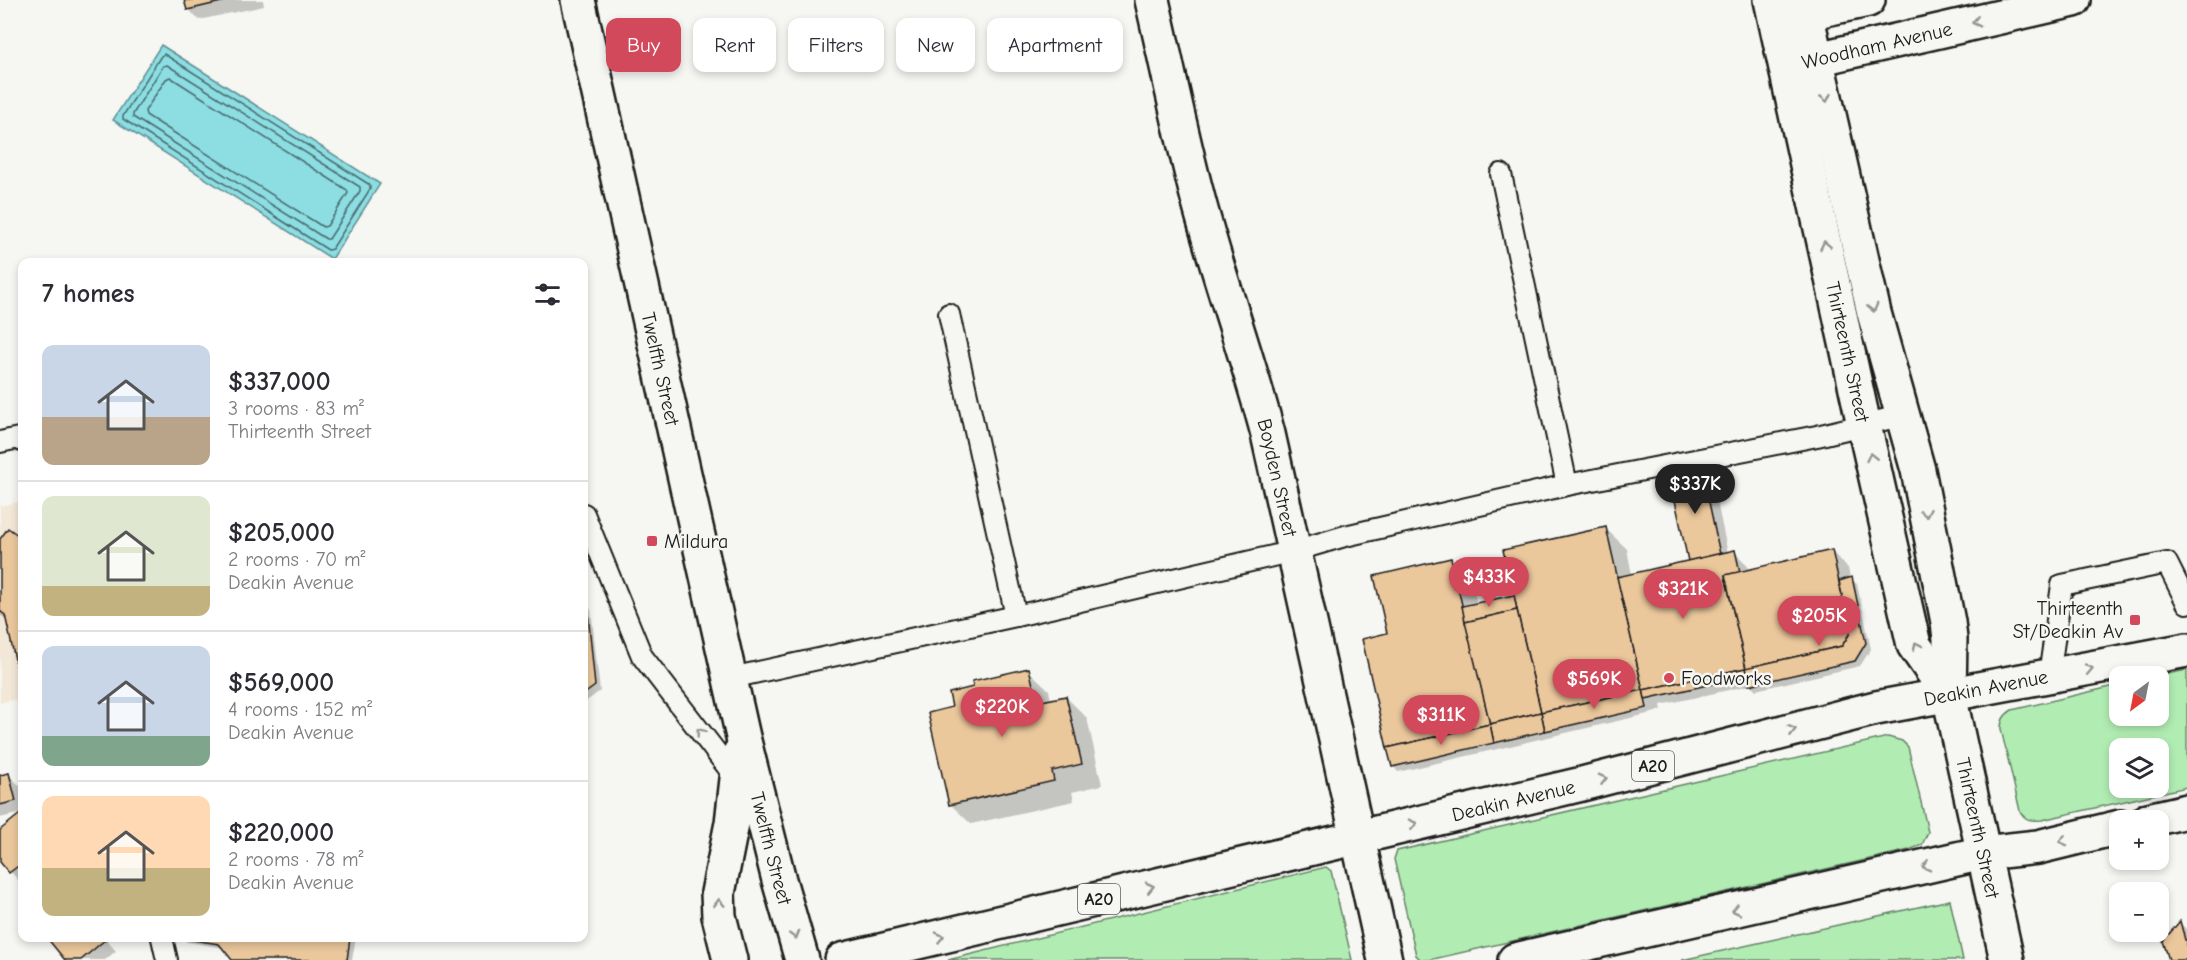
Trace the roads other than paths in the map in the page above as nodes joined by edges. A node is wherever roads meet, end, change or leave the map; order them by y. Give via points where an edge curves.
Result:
1 (578, 0) edge
2 (1152, 0) edge
3 (1868, 0) edge
4 (2074, 0) edge
5 (1789, 8) edge
6 (1802, 63) junction
7 (1501, 174) dead end
8 (949, 314) dead end
9 (1904, 415) junction
10 (1864, 425) junction
11 (18, 438) edge
12 (0, 442) edge
13 (1567, 485) junction
14 (588, 524) edge
15 (1294, 551) junction
16 (2187, 603) edge
17 (1016, 616) junction
18 (2187, 650) edge
19 (2049, 676) junction
20 (731, 678) junction
21 (1949, 694) junction
22 (743, 736) junction
23 (736, 778) junction
24 (2187, 811) edge
25 (2169, 815) edge
26 (2109, 830) edge
27 (1356, 838) junction
28 (1983, 853) junction
29 (163, 942) edge
30 (167, 960) edge
31 (730, 960) edge
32 (802, 960) edge
33 (842, 960) edge
34 (1385, 960) edge
35 (1515, 960) edge
36 (2007, 960) edge

1 - 20 main road, Twelfth Street
2 - 15 main road, Boyden Street via 1197,194 1251,369
3 - 5 main road
4 -> 6 main road, Woodham Avenue
5 - 6 main road, Thirteenth Street
6 -> 9 main road, Thirteenth Street
10 -> 6 main road, Thirteenth Street
7 - 13 lane
8 - 17 lane
9 - 10 lane
9 -> 21 main road, Thirteenth Street via 1948,622
10 - 13 lane
21 -> 10 main road, Thirteenth Street via 1914,645
11 - 12 lane
13 - 15 lane
23 -> 14 lane via 642,656
15 - 17 lane
15 - 27 main road, Boyden Street
16 - 19 lane via 2167,562 2062,585
17 - 20 lane
19 -> 18 main road, Deakin Avenue / A20
19 - 21 main road, Deakin Avenue / A20
20 - 22 main road, Twelfth Street
27 -> 21 main road, Deakin Avenue / A20 via 1876,708
21 - 28 main road, Thirteenth Street
22 - 23 main road, Twelfth Street
22 -> 32 main road, Twelfth Street
31 -> 23 main road, Twelfth Street via 719,916 718,893 732,824
24 - 25 main road
26 -> 28 main road via 2038,847
33 -> 27 main road, Deakin Avenue / A20
27 - 34 main road, Boyden Street
28 -> 35 main road
28 - 36 main road, Thirteenth Street
29 - 30 lane

